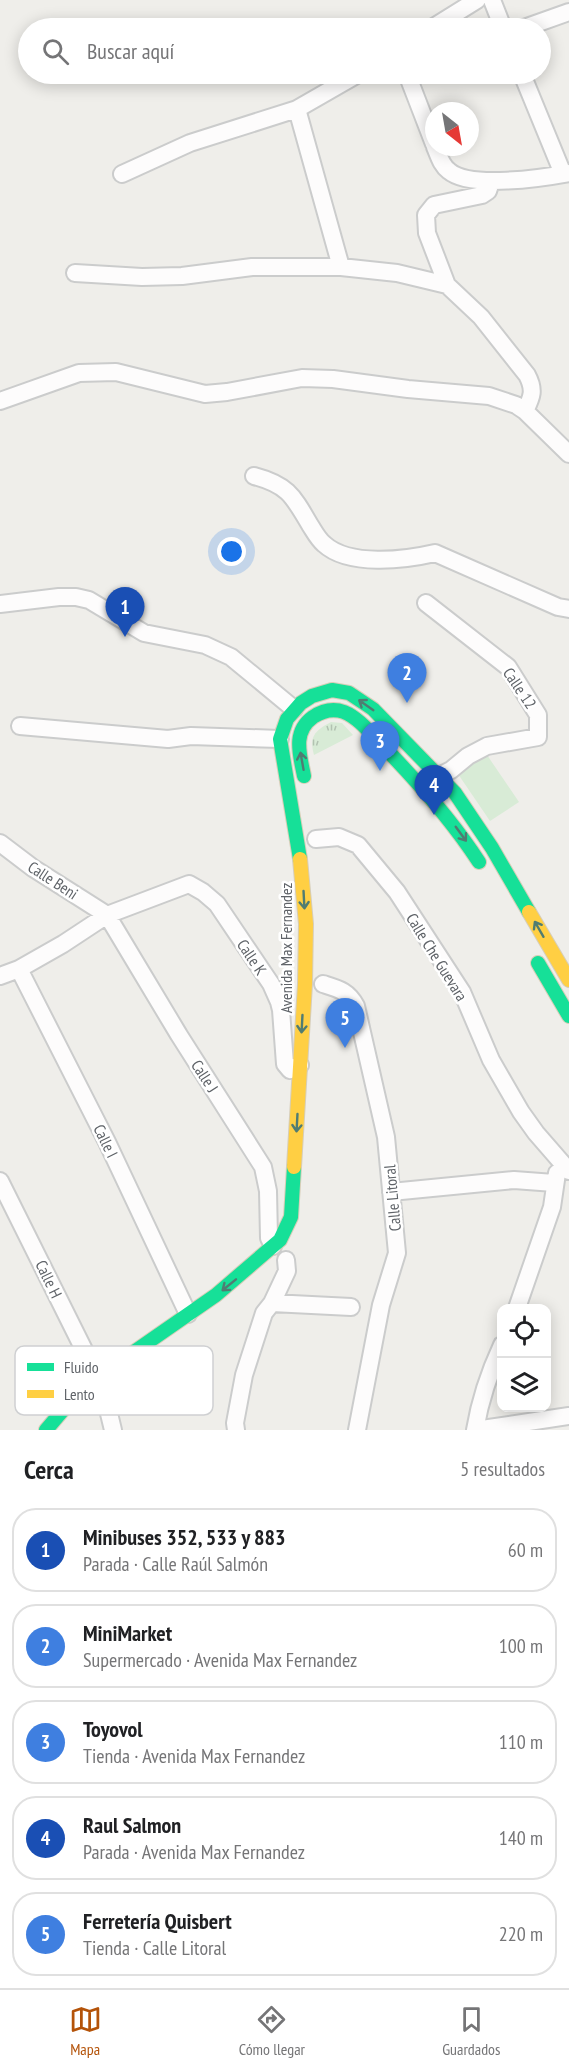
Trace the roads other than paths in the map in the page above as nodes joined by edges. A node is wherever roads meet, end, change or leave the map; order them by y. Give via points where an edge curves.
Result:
1 (477, 0) edge
2 (492, 0) edge
3 (569, 12) edge
4 (448, 18) edge
5 (499, 18) edge
6 (551, 18) edge
7 (341, 84) edge
8 (411, 84) edge
9 (526, 84) edge
10 (297, 109) junction
11 (425, 120) edge
12 (439, 156) edge
13 (566, 173) edge
14 (122, 174) dead end
15 (492, 182) junction
16 (341, 267) junction
17 (75, 273) dead end
18 (447, 285) junction
19 (0, 401) edge
20 (525, 411) junction
21 (569, 454) edge
22 (254, 476) dead end
23 (426, 603) dead end
24 (0, 604) edge
25 (569, 609) edge
26 (294, 709) junction
27 (308, 721) junction
28 (20, 726) dead end
29 (280, 739) junction
30 (437, 776) junction
31 (306, 787) dead end
32 (423, 788) junction
33 (316, 839) joint
34 (298, 841) junction
35 (0, 843) edge
36 (488, 877) dead end
37 (107, 915) junction
38 (528, 947) dead end
39 (19, 969) junction
40 (0, 976) edge
41 (569, 980) edge
42 (304, 984) junction
43 (323, 985) joint
44 (569, 1016) edge
45 (305, 1065) junction
46 (564, 1166) edge
47 (0, 1181) edge
48 (554, 1183) junction
49 (391, 1192) junction
50 (273, 1246) junction
51 (291, 1255) junction
52 (270, 1274) dead end
53 (272, 1303) junction
54 (518, 1304) edge
55 (351, 1307) dead end
56 (188, 1314) junction
57 (82, 1346) edge
58 (142, 1346) edge
59 (497, 1355) edge
60 (59, 1415) edge
61 (112, 1415) edge
62 (569, 1416) edge
63 (46, 1430) edge
64 (113, 1430) edge
65 (236, 1430) edge
66 (357, 1430) edge
67 (475, 1430) edge

1 - 4 street
2 - 5 street
3 - 6 street
7 - 10 street
8 - 11 street
9 - 13 street
10 - 14 street via 190,143
10 - 16 street
12 - 15 street via 449,172 464,179
13 - 15 street
15 - 18 street via 482,195 434,204 426,215 427,233
16 - 17 street via 252,267 142,277
16 - 18 street via 397,273
18 - 20 street via 481,317 527,375 533,395
19 - 20 street via 79,373 116,372 205,394 302,378 333,379 489,396
20 - 21 street
22 - 25 street via 286,490 323,544 340,554 383,560 435,553
23 - 30 street, Calle 12 via 508,667 538,715 538,737 487,746
24 - 26 street via 59,597 89,600 144,633 205,645 231,657
26 - 27 main road
26 - 29 main road
30 -> 26 main road via 373,709 349,693 321,693
31 -> 27 main road via 299,744
27 - 32 main road via 325,711 348,714
28 - 29 street via 168,739
29 - 34 main road, Avenida Max Fernandez
30 - 32 street
41 -> 30 main road via 468,810
32 -> 36 main road via 464,838
33 - 34 main road
33 - 46 street, Calle Che Guevara via 339,837 358,845 397,892 462,993 491,1060 521,1112
34 -> 42 main road, Avenida Max Fernandez via 306,924
35 - 37 street, Calle Beni
37 - 39 street
37 - 45 street, Calle K via 189,884 203,891 217,904 271,984 279,1002 285,1064 290,1070
37 - 50 street, Calle J via 263,1167
38 - 44 main road
39 - 40 street
39 - 56 street, Calle I
42 - 43 main road
42 -> 45 main road, Avenida Max Fernandez
43 - 49 street, Calle Litoral via 345,991 356,1006 386,1137
45 -> 50 main road, Avenida Max Fernandez via 291,1217
46 - 48 street
47 - 57 street, Calle H
48 - 49 street via 514,1180
48 - 54 street via 552,1207
49 - 66 street, Calle Litoral via 397,1253 381,1305
50 - 51 main road
50 -> 56 main road, Avenida Max Fernandez
51 - 52 main road
51 - 53 street
53 - 55 street
53 - 65 street via 264,1313 244,1375
56 - 58 main road, Avenida Max Fernandez
59 - 67 street via 480,1402
60 - 63 main road, Avenida Max Fernandez
61 - 64 street
62 - 67 street

